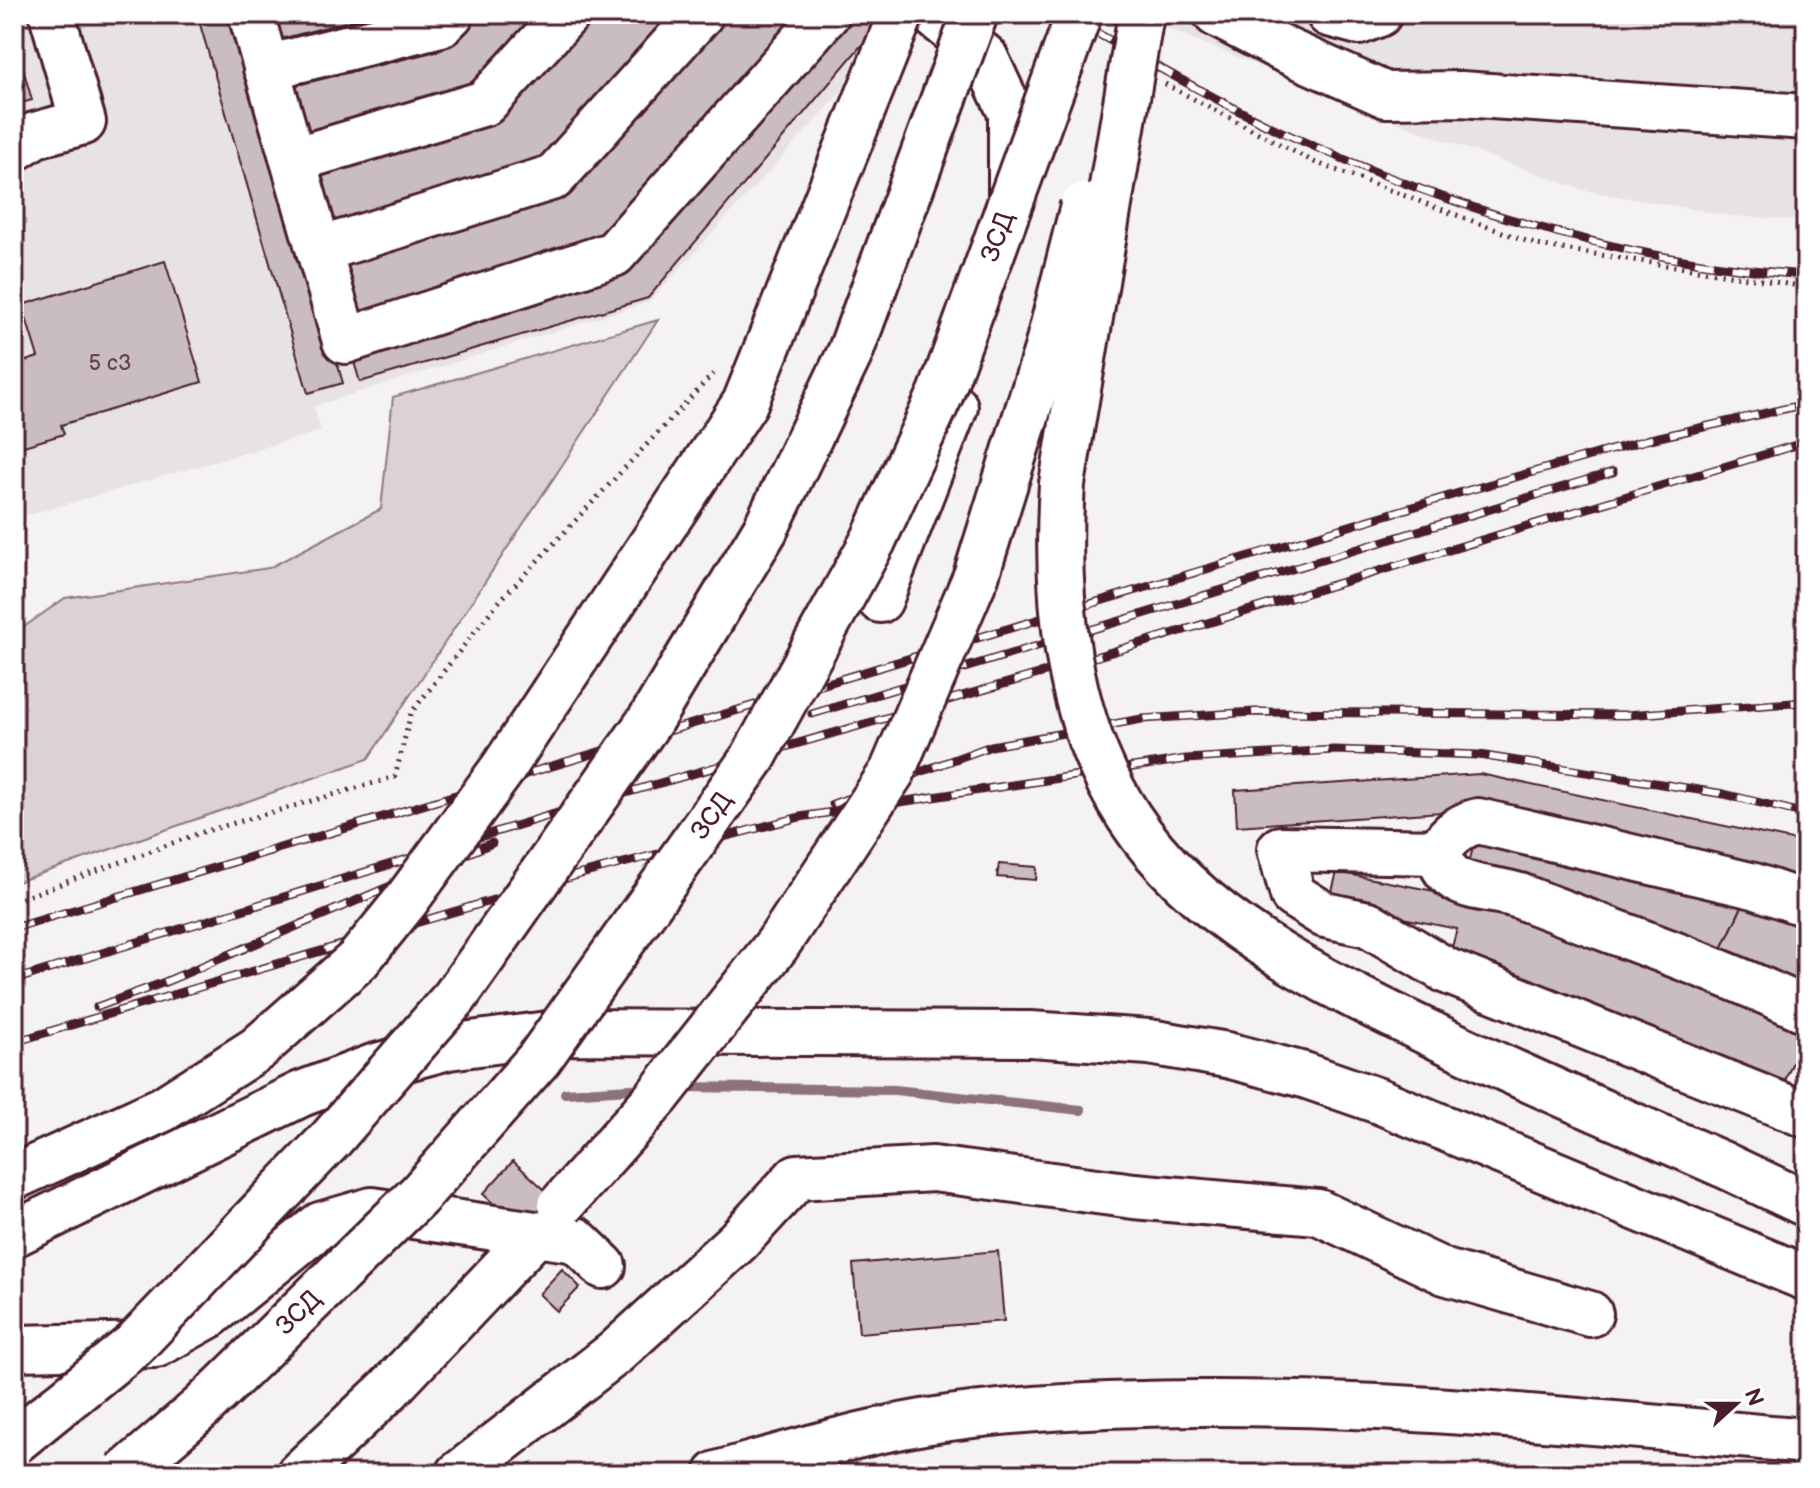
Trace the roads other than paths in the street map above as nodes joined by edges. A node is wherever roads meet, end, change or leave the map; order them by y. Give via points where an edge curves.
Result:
1 (52, 14) edge
2 (251, 14) edge
3 (451, 14) edge
4 (567, 14) edge
5 (701, 14) edge
6 (827, 14) edge
7 (901, 14) edge
8 (932, 14) edge
9 (975, 14) edge
10 (1079, 14) edge
11 (1131, 14) edge
12 (1141, 14) edge
13 (1216, 14) edge
14 (1329, 14) edge
15 (1379, 14) edge
16 (266, 68) junction
17 (1806, 117) edge
18 (14, 149) edge
19 (293, 160) junction
20 (319, 250) junction
21 (880, 600) dead end
22 (1441, 852) junction
23 (1806, 904) edge
24 (1806, 1010) edge
25 (1803, 1104) edge
26 (14, 1177) edge
27 (1806, 1204) edge
28 (561, 1205) dead end
29 (14, 1234) edge
30 (531, 1239) dead end
31 (603, 1266) dead end
32 (1806, 1278) edge
33 (1590, 1314) dead end
34 (14, 1348) edge
35 (1806, 1441) edge
36 (14, 1442) edge
37 (124, 1474) edge
38 (299, 1474) edge
39 (459, 1474) edge
40 (717, 1474) edge

1 - 18 main road via 83,122 35,135
2 - 16 main road
3 - 16 main road via 441,24
4 - 19 main road via 485,103
5 - 20 main road via 554,177
6 - 20 main road via 614,254 345,341
7 - 26 main road, bridge via 745,403 504,767 405,902 358,960 257,1049 163,1109
8 - 21 main road via 985,57 1011,113 1012,260
9 - 36 main road, bridge via 850,353 765,530 651,719 455,997 331,1139 134,1345
10 - 37 main road, ЗСД, bridge via 941,393 873,541 753,758 529,1070 419,1195 202,1407
11 - 28 main road, bridge via 1047,349 976,576 892,772 777,945 657,1097
12 - 27 main road, bridge via 1062,484 1058,553 1062,622 1076,690 1098,755 1128,817 1171,870 1246,931 1311,974 1471,1054
13 - 17 main road via 1386,95 1461,94
14 - 15 main road via 1359,22
16 - 19 main road
19 - 20 main road
22 - 23 main road via 1458,825 1478,821 1754,886
22 - 24 main road via 1445,868 1458,881 1511,892 1677,958 1725,971
22 - 25 main road via 1280,849 1293,895 1325,915 1368,924 1447,971
29 - 32 main road via 301,1094 448,1047 576,1032 1043,1034 1175,1046 1304,1075 1379,1101
30 - 38 main road via 388,1390
31 - 34 main road via 576,1240 372,1210 320,1225 210,1315 156,1345
33 - 39 main road via 1445,1272 1318,1212 1134,1196 933,1169 797,1177 738,1241 615,1353
35 - 40 main road via 1342,1403 1118,1404 924,1422

